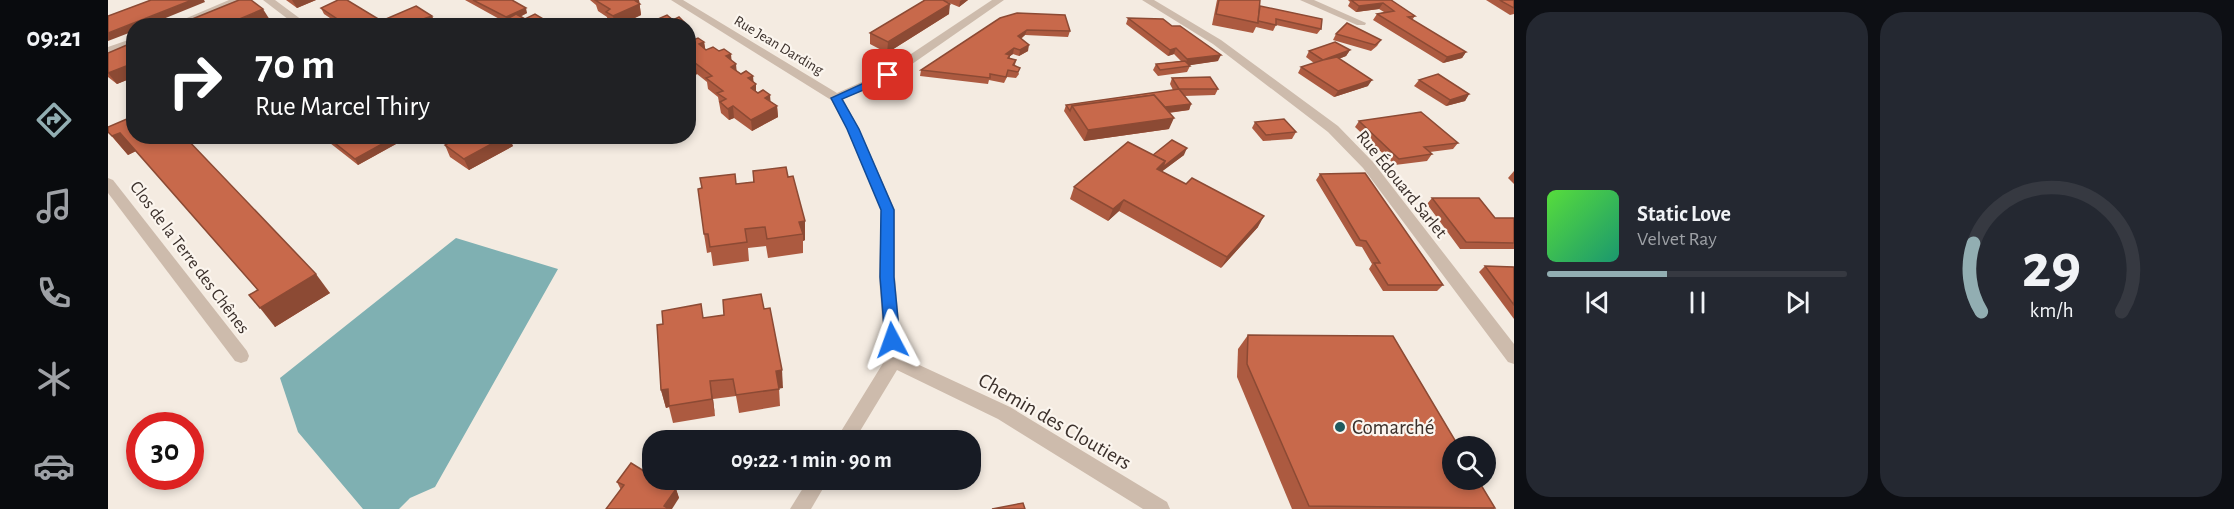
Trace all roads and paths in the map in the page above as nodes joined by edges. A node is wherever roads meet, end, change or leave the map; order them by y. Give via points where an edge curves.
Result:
1 (238, 0) edge
2 (268, 0) edge
3 (676, 0) edge
4 (999, 0) edge
5 (1147, 0) edge
6 (1305, 0) edge
7 (193, 18) edge
8 (294, 18) edge
9 (1361, 23) dead end
10 (126, 44) edge
11 (108, 51) edge
12 (836, 98) junction
13 (108, 183) edge
14 (241, 356) dead end
15 (1514, 357) edge
16 (894, 361) junction
17 (851, 430) edge
18 (812, 490) edge
19 (800, 509) edge
20 (1160, 509) edge

1 - 7 street
2 - 8 street
3 - 12 street, Rue Jean Darding
4 - 12 street via 888,75
5 - 15 street, Rue Édouard Sarlet via 1217,42 1333,129 1368,165
6 - 9 street
10 - 11 street
12 - 16 street via 888,210 887,277
13 - 14 street, Clos de la Terre des Chênes
16 - 17 street
16 - 20 street, Chemin des Cloutiers via 1004,413
18 - 19 street

